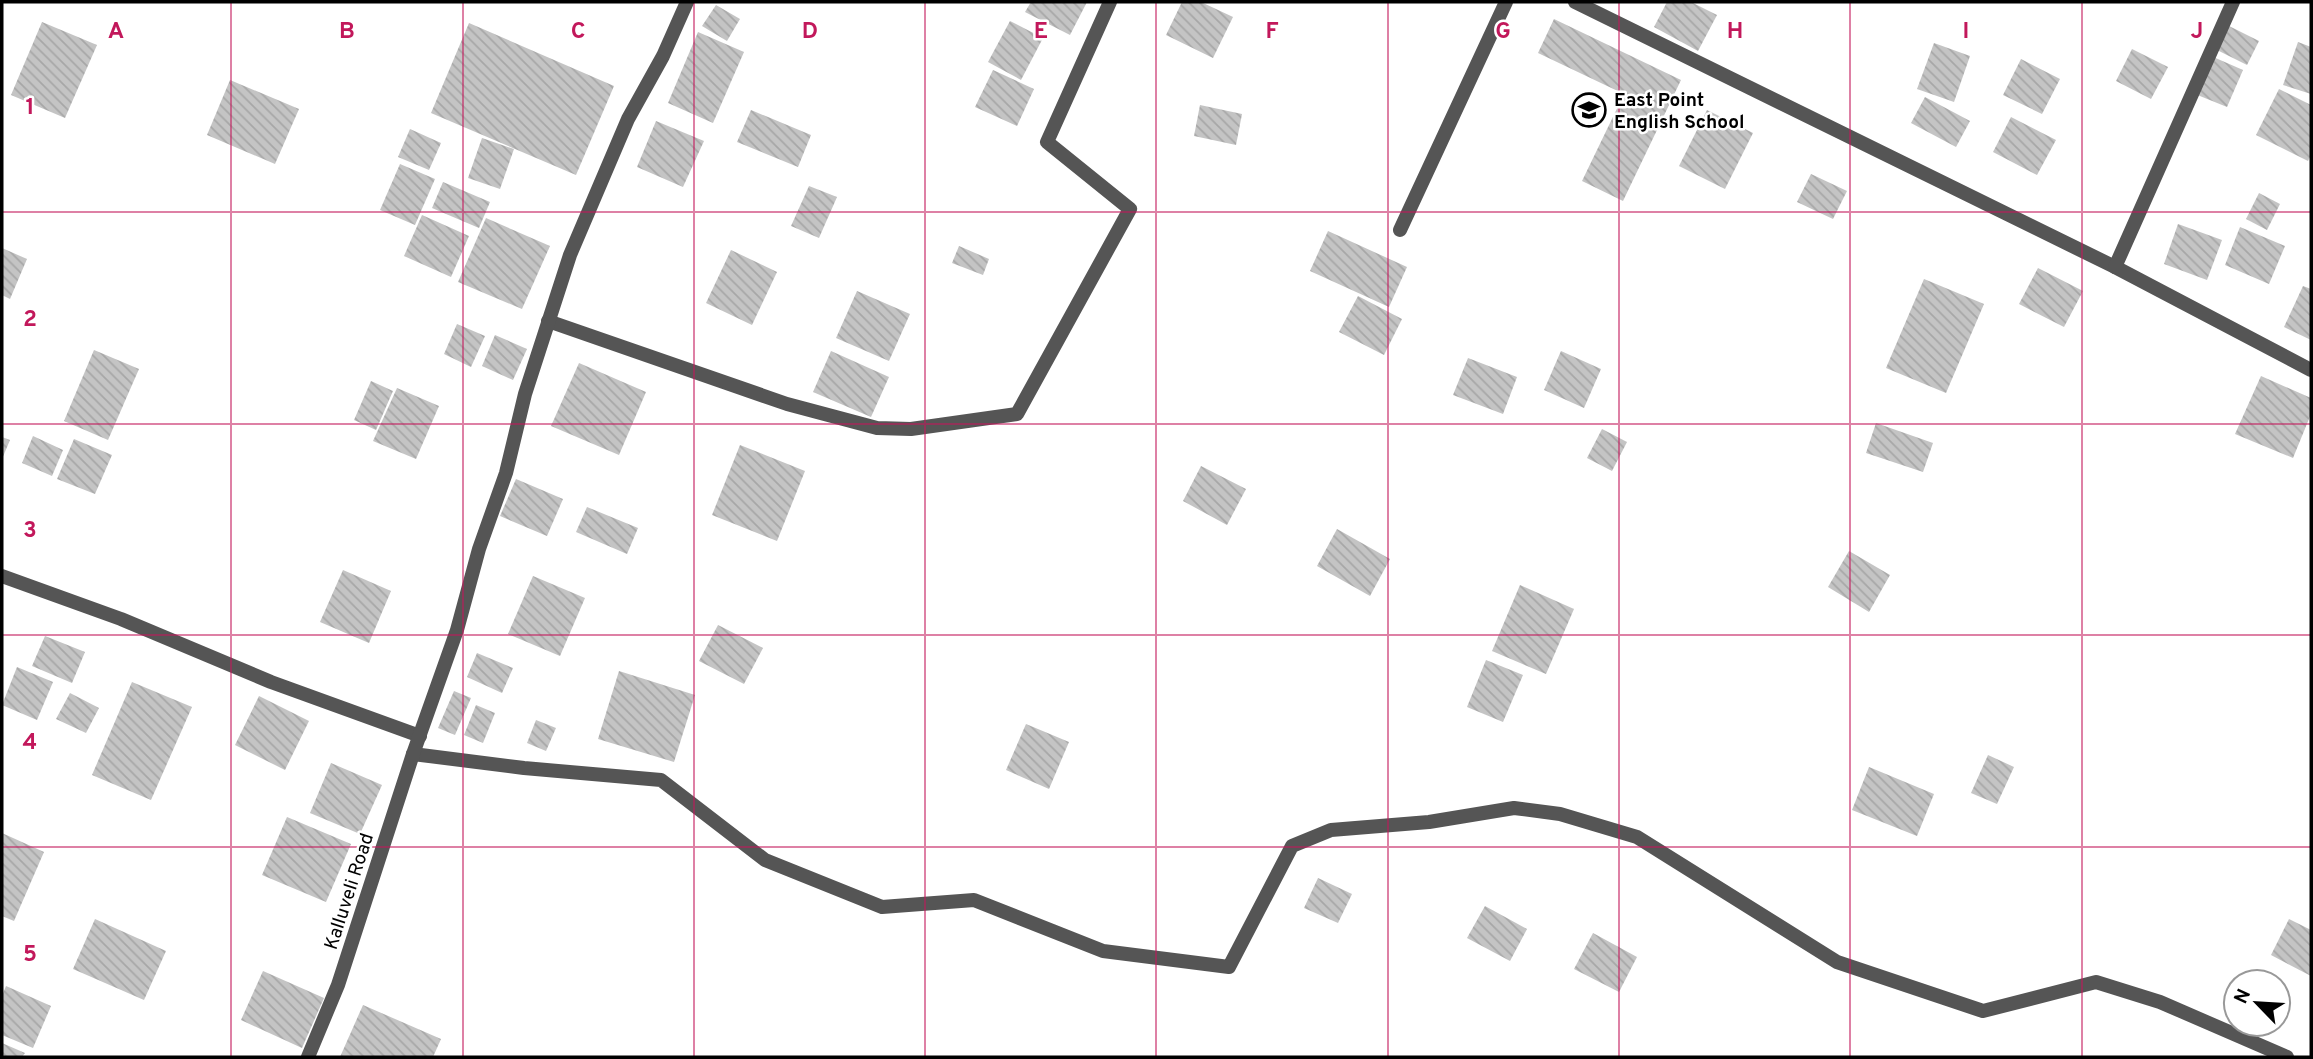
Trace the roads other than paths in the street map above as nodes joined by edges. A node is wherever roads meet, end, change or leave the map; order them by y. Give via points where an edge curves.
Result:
1 (687, 2) edge
2 (1110, 2) edge
3 (1506, 2) edge
4 (1575, 2) edge
5 (2233, 2) edge
6 (1401, 230) dead end
7 (2115, 267) junction
8 (548, 321) junction
9 (2311, 370) edge
10 (2, 576) edge
11 (420, 736) junction
12 (413, 754) junction
13 (309, 1057) edge
14 (2287, 1057) edge

1 - 8 street, Kalluveli Road via 609,161
2 - 8 street via 1047,142 1130,209 1017,415 911,429 877,428 786,404
3 - 6 street
4 - 7 street
5 - 7 street
7 - 9 street
8 - 11 street, Kalluveli Road via 506,473
10 - 11 street
11 - 12 street, Kalluveli Road
12 - 13 street, Kalluveli Road via 338,985
12 - 14 street via 661,779 765,860 882,907 974,900 1103,951 1229,967 1292,846 1331,830 1429,822 1514,808 1560,814 1637,837 1837,962 1983,1011 2096,982 2160,1002

